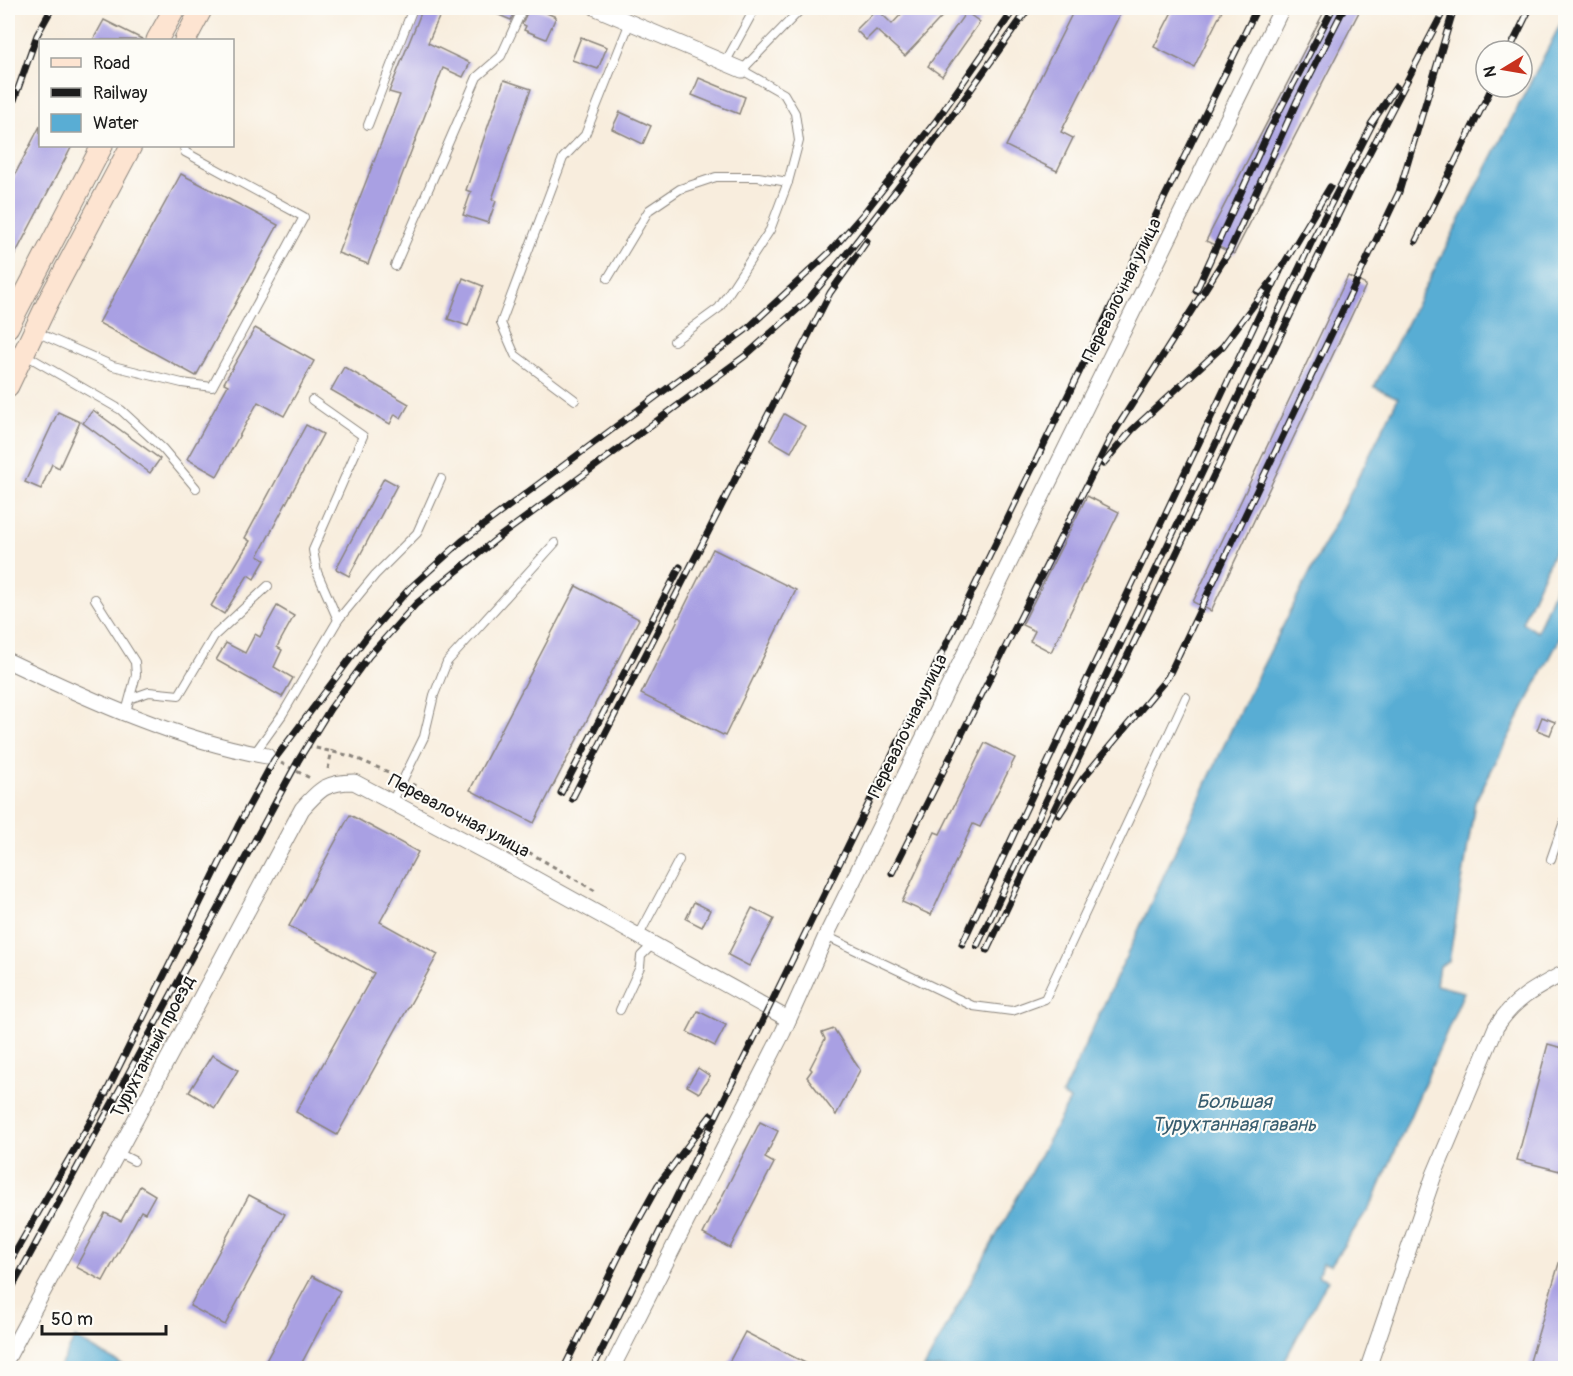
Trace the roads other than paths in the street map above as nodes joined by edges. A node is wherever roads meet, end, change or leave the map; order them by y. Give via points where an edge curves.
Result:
1 (175, 8) edge
2 (202, 8) edge
3 (413, 8) edge
4 (523, 8) edge
5 (596, 8) edge
6 (755, 8) edge
7 (802, 8) edge
8 (1282, 8) edge
9 (630, 22) junction
10 (159, 39) edge
11 (186, 39) edge
12 (725, 63) junction
13 (742, 70) junction
14 (368, 125) dead end
15 (101, 147) edge
16 (130, 147) edge
17 (183, 147) edge
18 (788, 182) junction
19 (395, 266) dead end
20 (608, 278) dead end
21 (8, 327) edge
22 (34, 332) junction
23 (674, 341) dead end
24 (23, 353) junction
25 (8, 386) edge
26 (312, 400) dead end
27 (575, 400) dead end
28 (441, 479) dead end
29 (196, 488) dead end
30 (555, 543) dead end
31 (268, 586) dead end
32 (95, 599) dead end
33 (338, 620) junction
34 (8, 661) edge
35 (1186, 697) dead end
36 (129, 705) junction
37 (260, 755) joint
38 (354, 782) joint
39 (392, 802) junction
40 (1566, 816) edge
41 (1551, 859) dead end
42 (679, 860) dead end
43 (826, 936) junction
44 (638, 937) junction
45 (652, 945) junction
46 (1566, 972) edge
47 (620, 1010) dead end
48 (788, 1019) junction
49 (118, 1153) junction
50 (134, 1161) dead end
51 (8, 1357) edge
52 (612, 1368) edge
53 (1368, 1368) edge

1 - 10 street
2 - 11 street
3 - 14 lane
4 - 19 lane via 501,56 477,77
5 - 9 street
6 - 12 lane
7 - 13 lane
8 - 43 street, Перевалочная улица
9 - 12 street
9 - 27 lane via 585,135 563,158 501,323 515,355
12 - 13 street
13 - 18 lane via 784,94 795,113 799,141
15 - 21 street
16 - 22 street
17 - 22 lane via 185,152 304,217 212,387 114,366
18 - 20 lane via 716,177 680,189 649,210
18 - 23 lane via 770,230 719,308
22 - 24 street
24 - 25 street
24 - 29 lane via 121,410 163,448
26 - 33 lane via 363,436 313,550 317,572
28 - 33 lane via 417,533
30 - 39 lane via 447,662 424,736
31 - 36 lane via 214,636 179,695 148,692
32 - 36 lane via 135,662
33 - 37 lane
34 - 36 street via 64,687
35 - 43 lane via 1045,999 1012,1011 973,1006
36 - 37 street via 234,750
38 - 39 street, Перевалочная улица
38 - 49 street, Турухтанный проезд via 325,786 302,809
39 - 44 street, Перевалочная улица
40 - 41 lane
42 - 44 lane
43 - 48 street, Перевалочная улица
44 - 45 street, Перевалочная улица
45 - 47 lane via 641,956 640,968
45 - 48 street, Перевалочная улица
46 - 53 street via 1518,1000 1496,1027 1434,1175
48 - 52 street
49 - 50 lane
49 - 51 street, Турухтанный проезд

